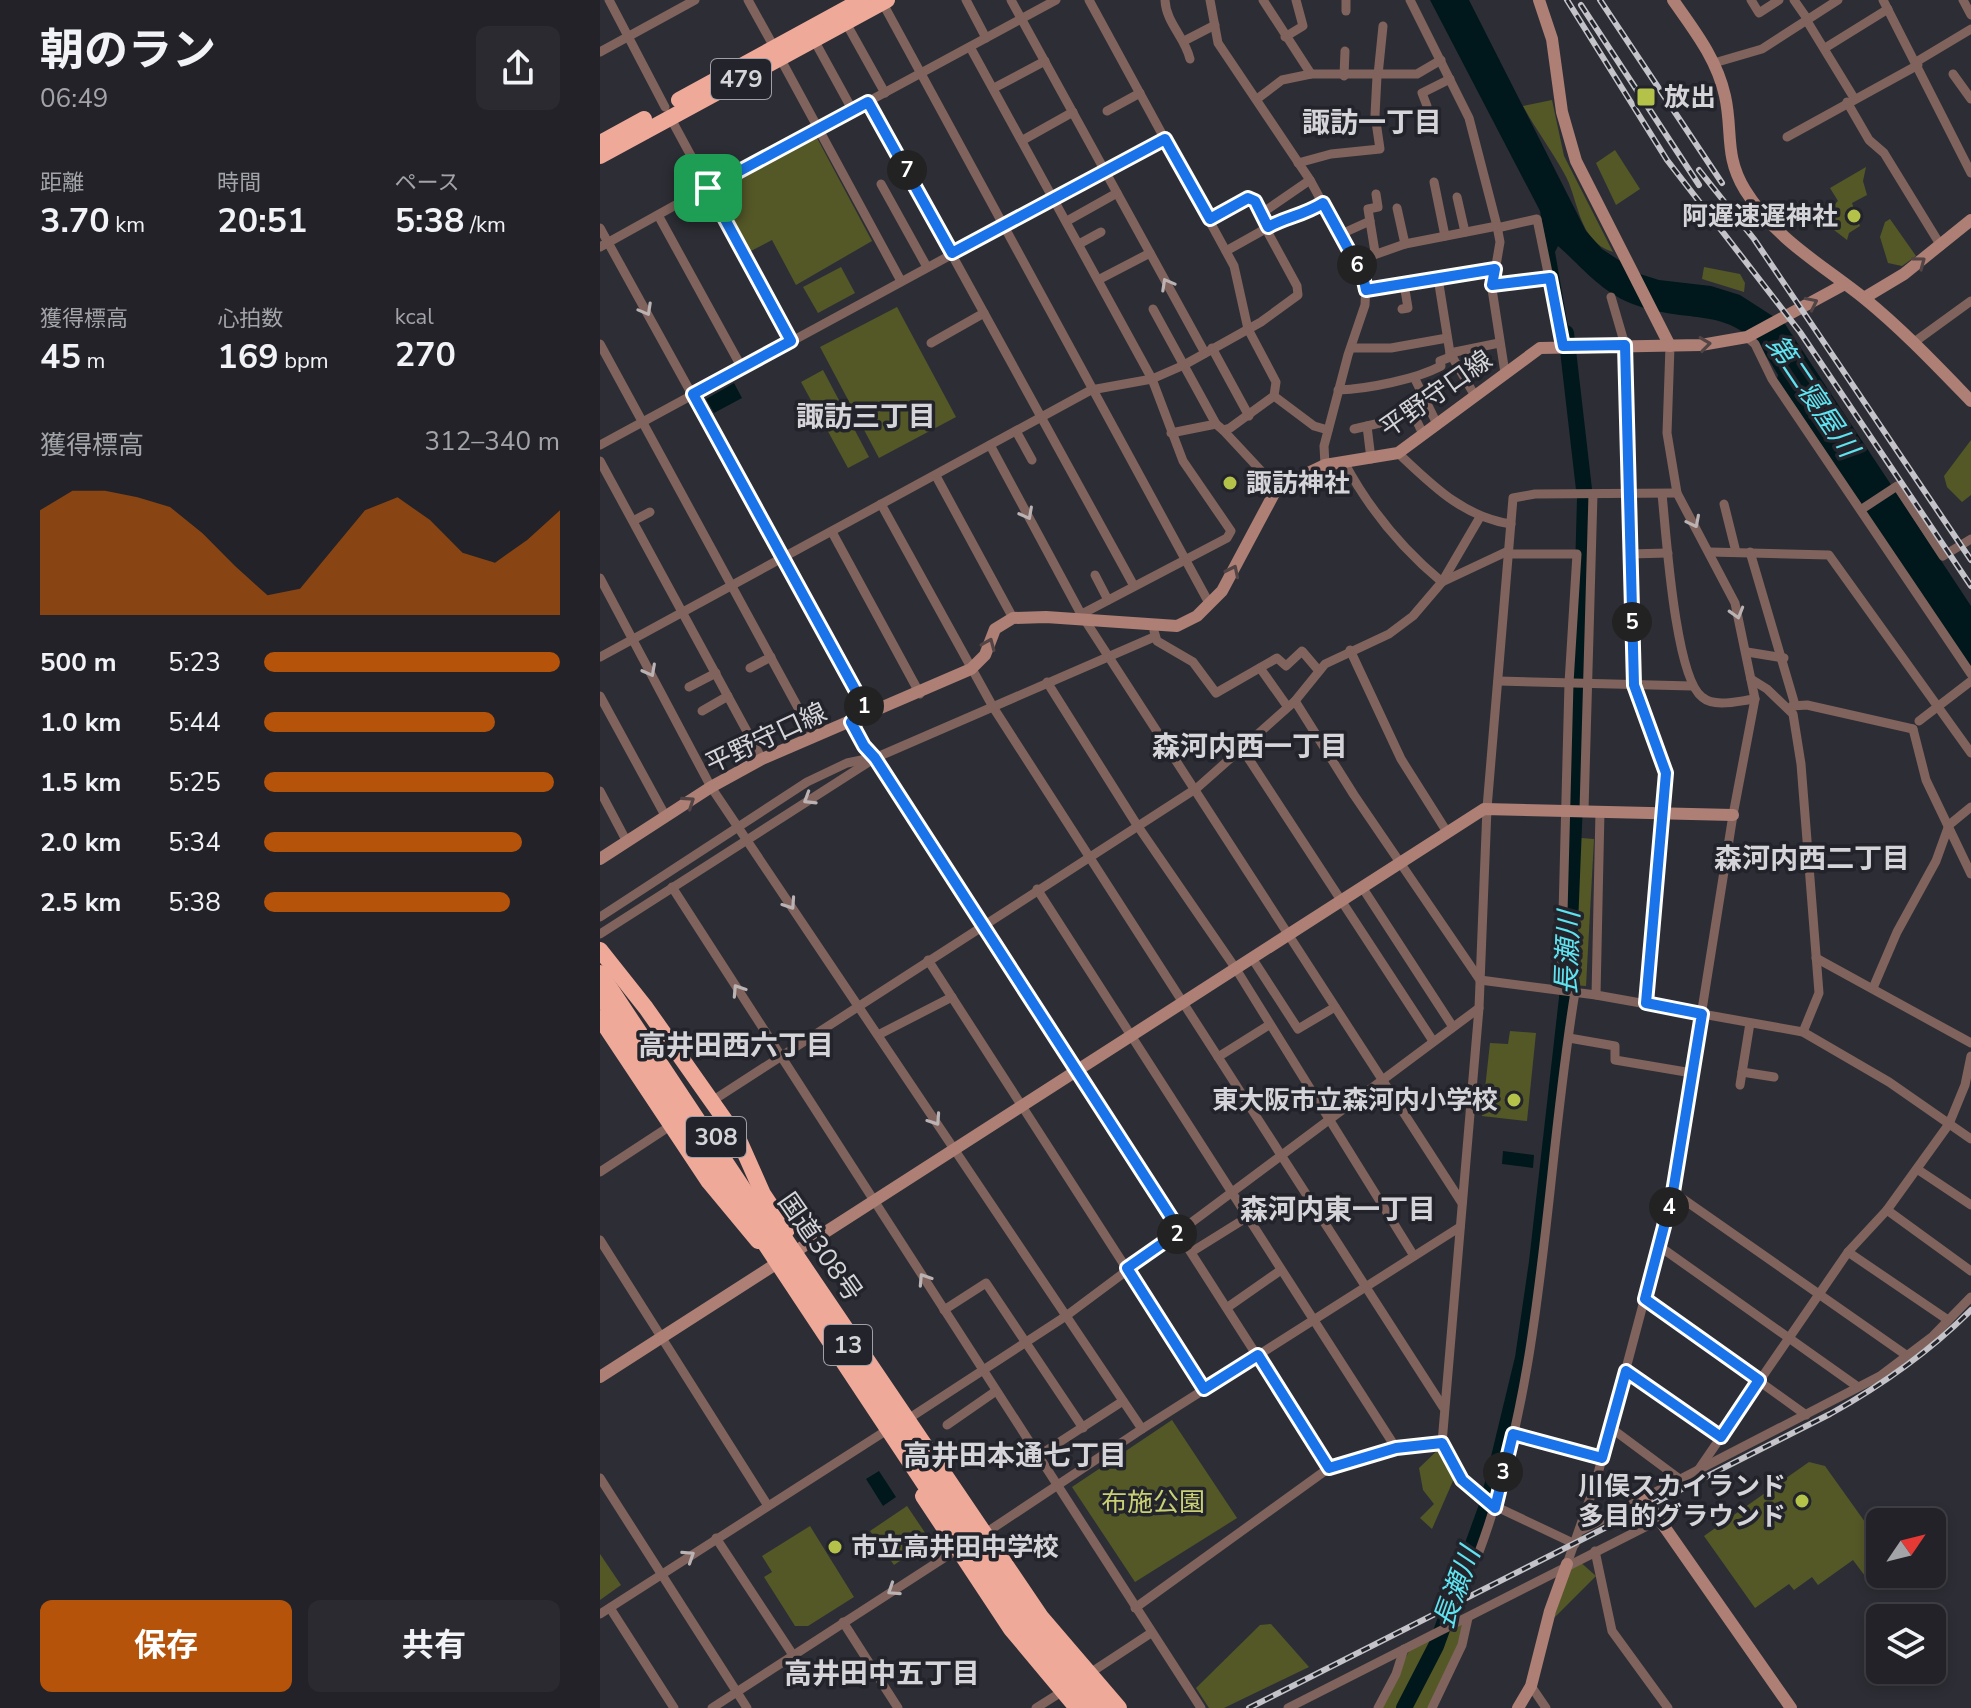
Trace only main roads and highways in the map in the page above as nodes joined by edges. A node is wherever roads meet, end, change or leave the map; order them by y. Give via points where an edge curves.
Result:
1 (862, 0) edge
2 (883, 1) edge
3 (777, 53) junction
4 (668, 112) junction
5 (600, 143) edge
6 (600, 156) edge
7 (600, 950) edge
8 (600, 956) edge
9 (600, 965) edge
10 (600, 973) edge
11 (600, 995) edge
12 (600, 1004) edge
13 (600, 1018) edge
14 (600, 1036) edge
15 (763, 1194) junction
16 (762, 1245) junction
17 (796, 1251) junction
18 (1077, 1708) edge
19 (1091, 1708) edge
20 (1107, 1708) edge
21 (1119, 1708) edge

1 - 3 highway, 479
2 - 3 highway, 479 via 814,40
3 - 4 highway, 479
4 - 5 highway, 479
4 - 6 highway, 479
7 - 15 highway via 739,1140
8 - 15 highway
9 - 17 highway, 国道308号 / 308
10 - 20 highway, 13, bridge via 1009,1589
11 - 19 highway, 13, bridge via 976,1562
12 - 16 highway, 国道308号 / 308
13 - 16 highway via 709,1182
14 - 16 highway via 710,1198
15 - 17 highway
16 - 18 highway, 国道308号 / 308 via 956,1550 1011,1629
17 - 21 highway, 国道308号 / 308 via 984,1535 1087,1675

